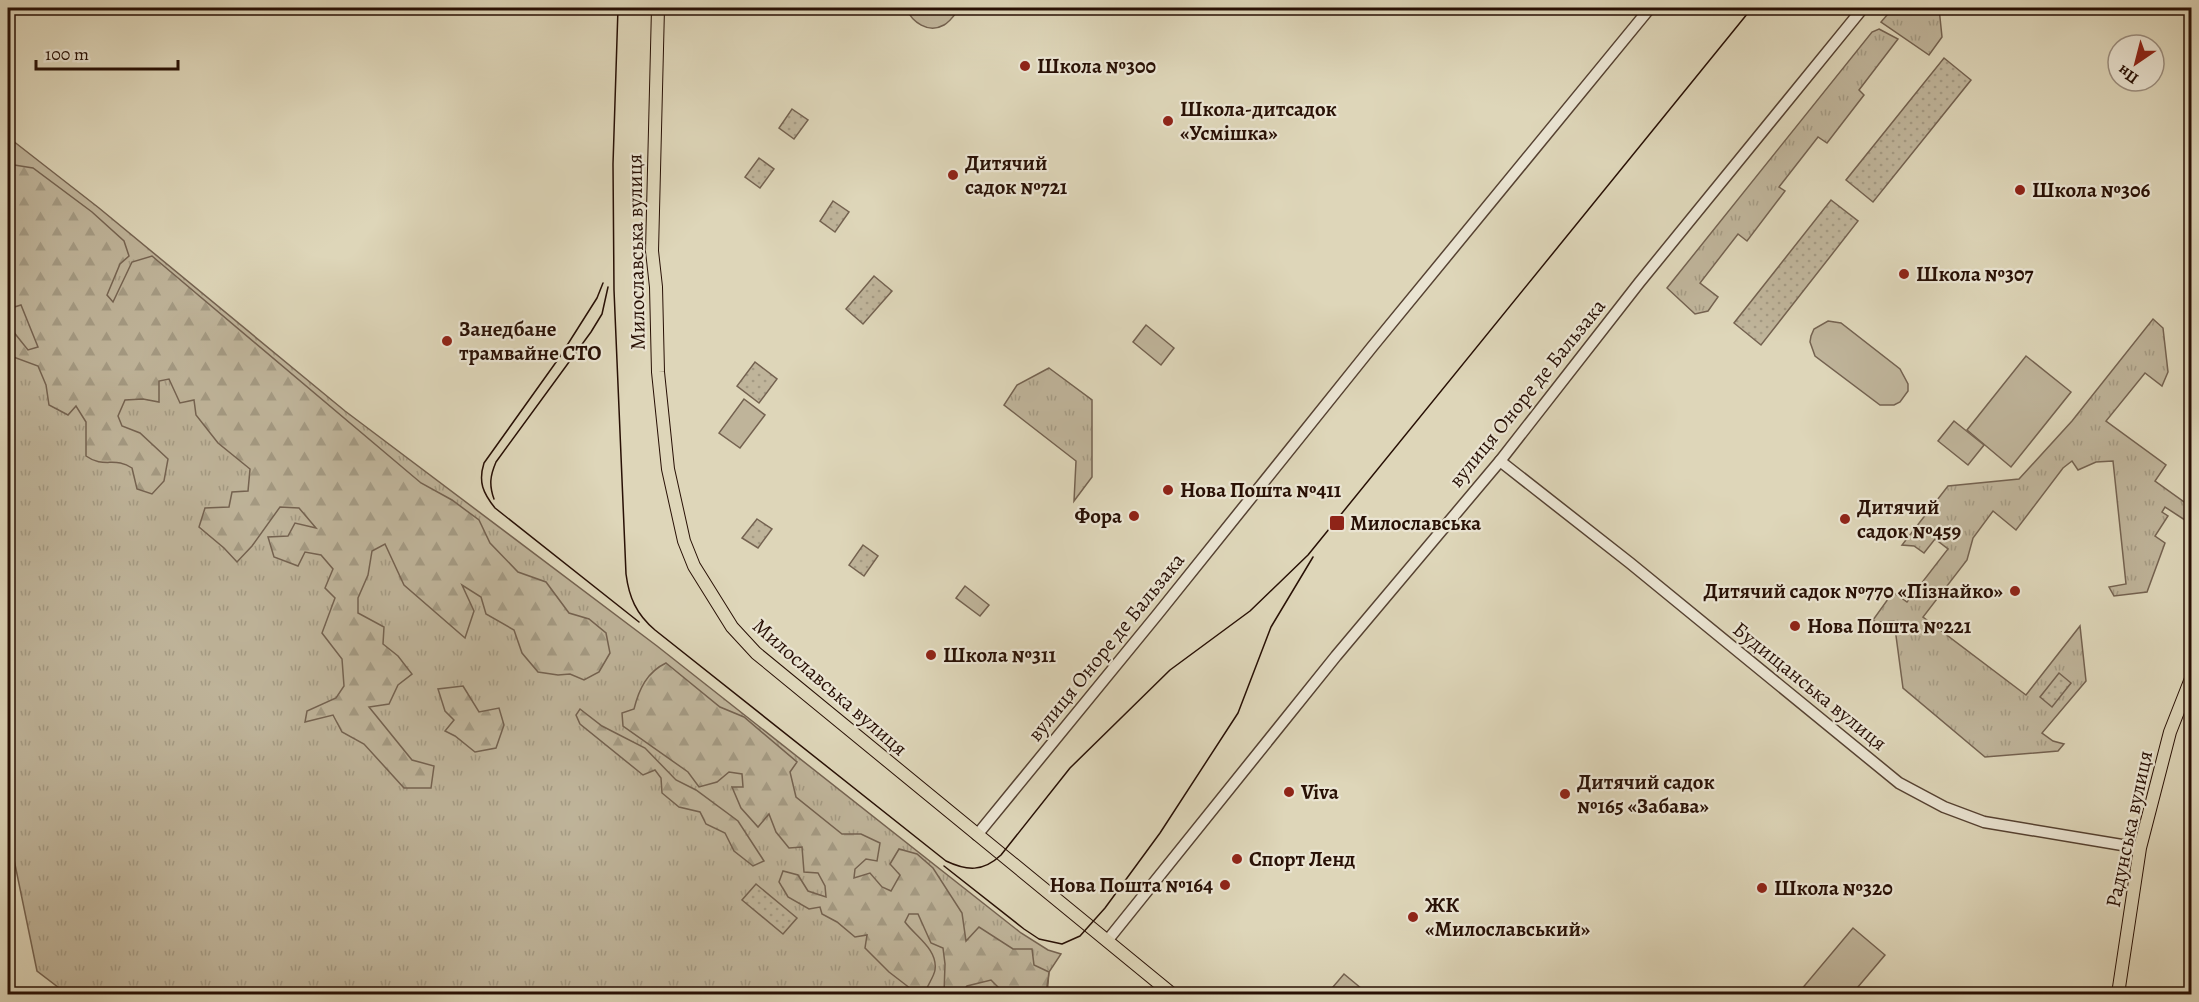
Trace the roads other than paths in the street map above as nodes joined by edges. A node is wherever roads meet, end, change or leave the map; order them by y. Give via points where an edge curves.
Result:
1 (658, 8) edge
2 (1650, 8) edge
3 (1863, 8) edge
4 (1500, 461) junction
5 (2192, 676) edge
6 (977, 835) junction
7 (2140, 848) junction
8 (1107, 941) junction
9 (1172, 994) edge
10 (2118, 994) edge

1 - 6 main road, Милославська вулиця via 652,251 668,469 684,541 694,566 732,627 756,653
2 - 6 street, вулиця Оноре де Бальзака
3 - 4 street, вулиця Оноре де Бальзака
4 - 7 street, Будищанська вулиця via 1899,783 1944,807 1984,822
4 - 8 street, вулиця Оноре де Бальзака via 1336,656
5 - 7 main road, Радунська вулиця via 2170,732
6 - 8 main road, Милославська вулиця
7 - 10 main road, Радунська вулиця
8 - 9 main road, Милославська вулиця

